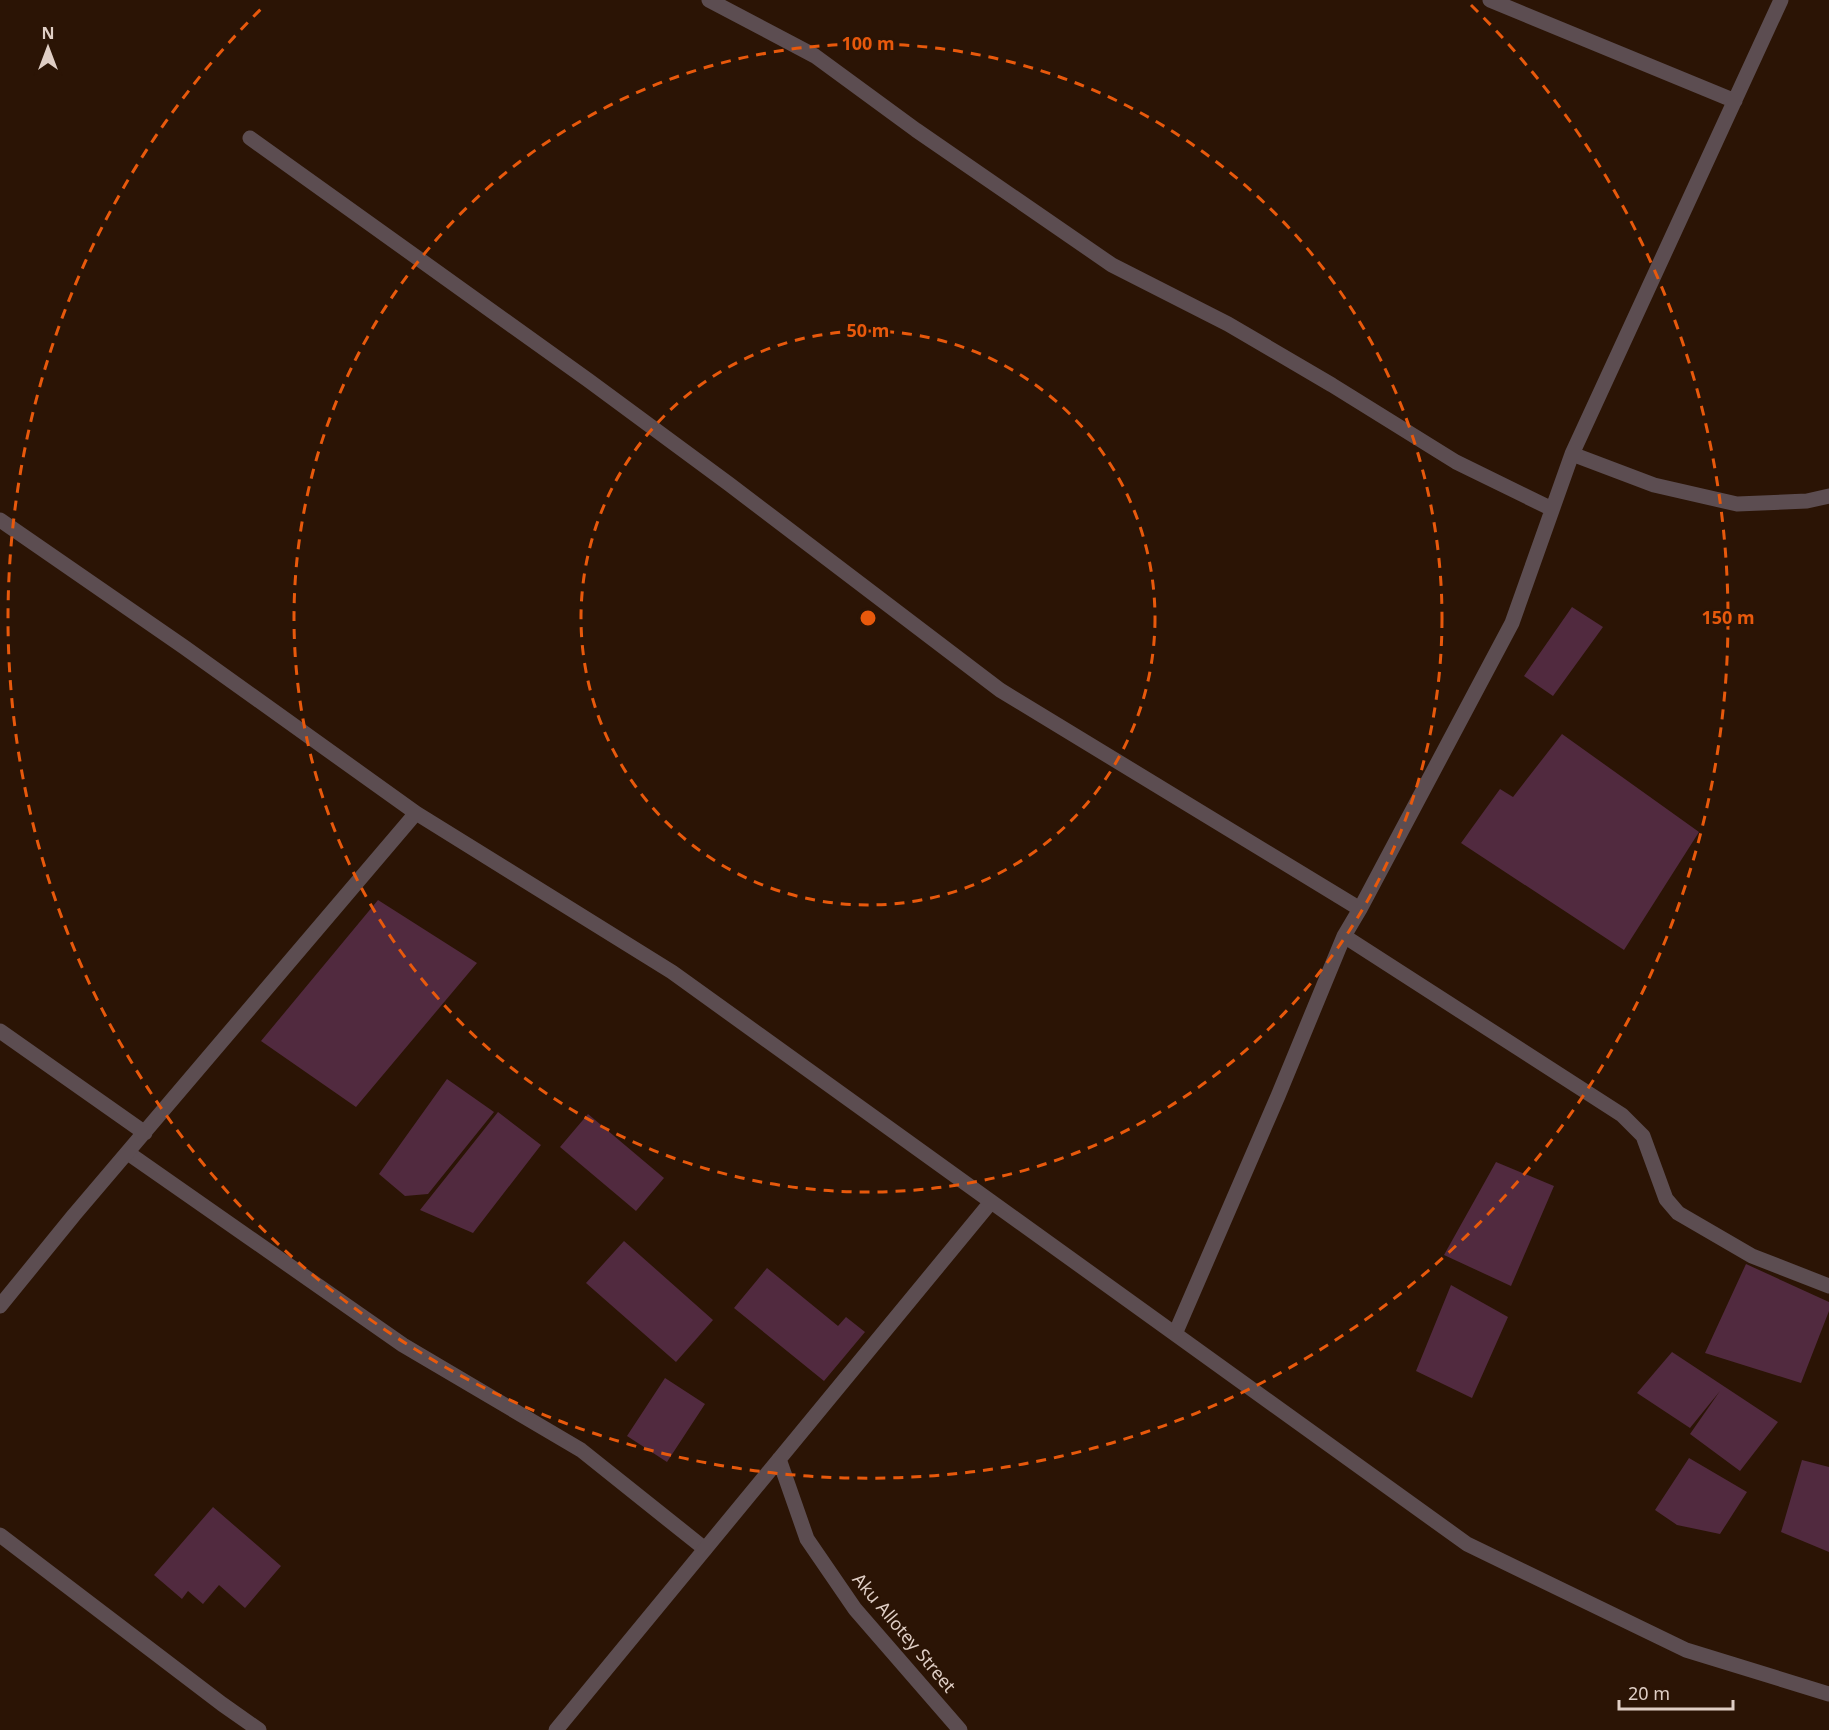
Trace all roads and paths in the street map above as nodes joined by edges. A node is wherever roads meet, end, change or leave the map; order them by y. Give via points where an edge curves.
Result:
1 (709, 0) edge
2 (1490, 0) edge
3 (1781, 0) edge
4 (1735, 101) junction
5 (250, 138) dead end
6 (1572, 454) junction
7 (1829, 496) edge
8 (1552, 509) junction
9 (0, 520) edge
10 (416, 813) junction
11 (1360, 909) junction
12 (1344, 936) junction
13 (0, 1031) edge
14 (146, 1133) junction
15 (128, 1153) junction
16 (991, 1202) junction
17 (1829, 1286) edge
18 (0, 1306) edge
19 (1175, 1334) junction
20 (779, 1459) junction
21 (0, 1535) edge
22 (705, 1549) junction
23 (1829, 1694) edge
24 (259, 1730) edge
25 (556, 1730) edge
26 (960, 1730) edge

1 - 8 street via 815,56 1112,265 1228,324 1456,462
2 - 4 street
3 - 4 street
4 - 6 street
5 - 11 street via 617,400 1000,690
6 - 7 street via 1654,485 1737,504 1807,501
6 - 8 street
8 - 11 street via 1512,622
9 - 10 street
10 - 14 street
10 - 16 street via 672,972
11 - 12 street
12 - 17 street via 1622,1115 1643,1136 1666,1199 1678,1213 1752,1256
12 - 19 street
13 - 14 street
14 - 15 street
15 - 18 street
15 - 22 street via 403,1345 581,1450
16 - 19 street
16 - 20 street
19 - 23 street via 1467,1544 1686,1650
20 - 22 street
20 - 26 street, Aku Allotey Street via 807,1539 855,1609
21 - 24 street
22 - 25 street

